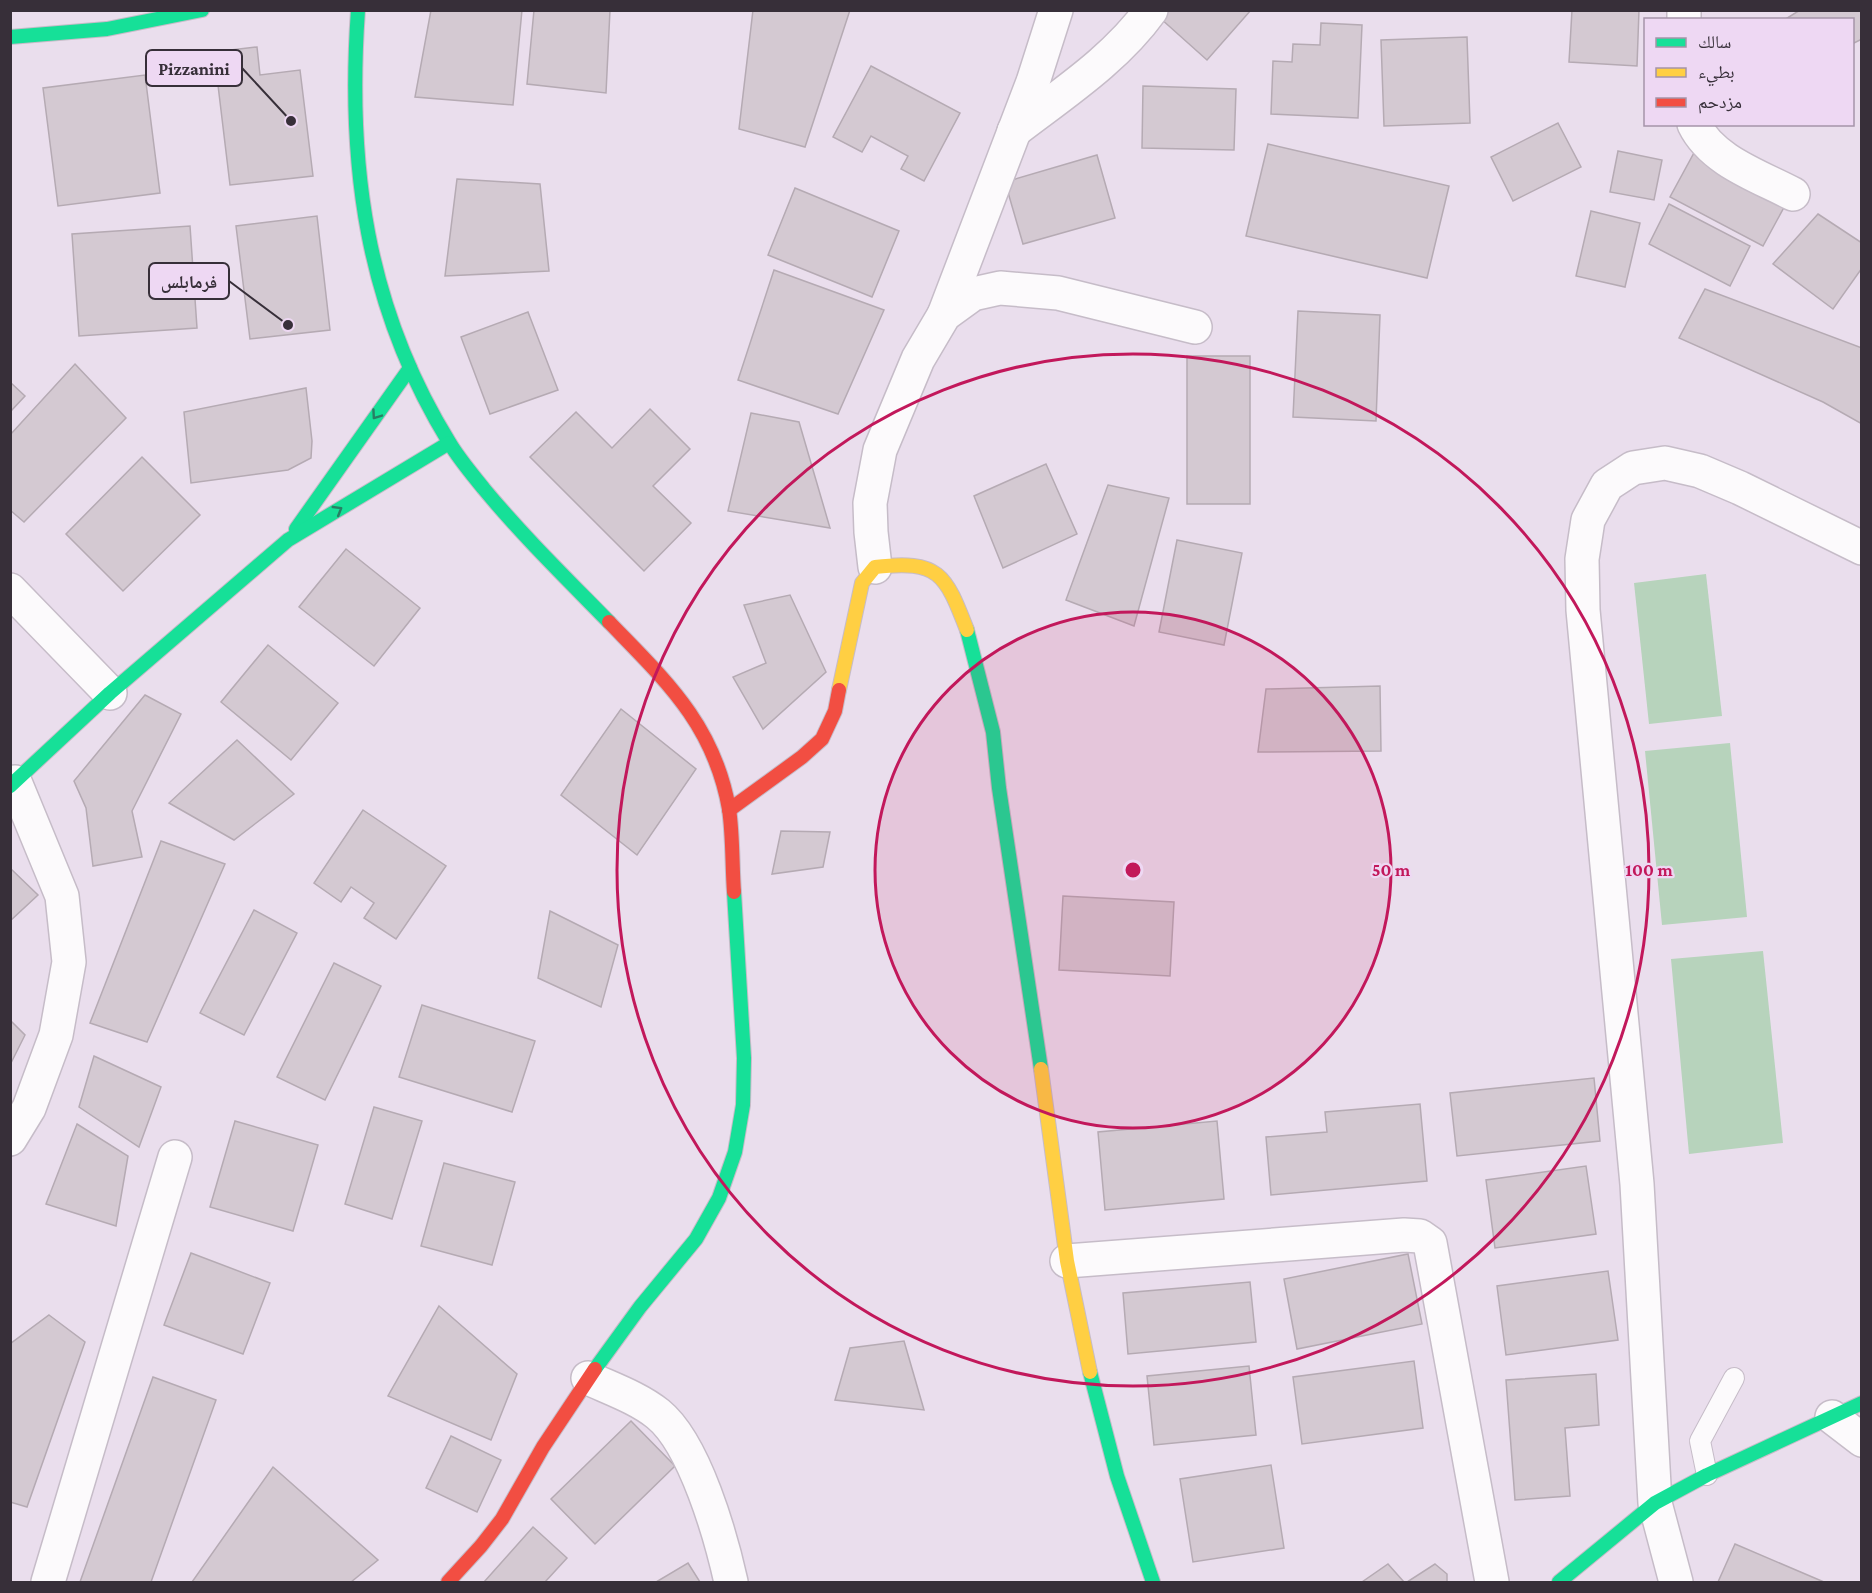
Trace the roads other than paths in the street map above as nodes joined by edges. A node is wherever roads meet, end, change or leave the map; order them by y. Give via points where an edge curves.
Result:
1 (202, 10) edge
2 (358, 10) edge
3 (1056, 10) edge
4 (1151, 10) edge
5 (10, 37) edge
6 (1695, 126) edge
7 (1014, 131) junction
8 (1793, 194) dead end
9 (944, 315) junction
10 (1195, 327) dead end
11 (410, 368) junction
12 (449, 442) junction
13 (288, 540) junction
14 (1862, 548) edge
15 (875, 567) junction
16 (10, 590) edge
17 (110, 693) junction
18 (13, 784) edge
19 (729, 810) junction
20 (10, 1139) edge
21 (175, 1157) dead end
22 (1067, 1261) junction
23 (588, 1378) junction
24 (1734, 1378) dead end
25 (1862, 1403) edge
26 (1832, 1417) junction
27 (1862, 1440) edge
28 (1707, 1475) junction
29 (1655, 1503) junction
30 (48, 1582) edge
31 (448, 1582) edge
32 (731, 1582) edge
33 (1153, 1582) edge
34 (1492, 1582) edge
35 (1559, 1582) edge
36 (1676, 1582) edge

1 - 5 street via 156,22
2 - 11 street via 354,68 358,163 367,234 384,302
3 - 7 street
4 - 7 street via 1135,32 1096,68
6 - 8 street via 1700,137 1722,156
7 - 9 street
9 - 10 street via 973,294 1000,288 1058,292
9 - 15 street via 918,359 880,450 870,503
11 - 12 street
11 -> 13 street
13 -> 12 street
12 - 19 street via 507,518 686,705 706,737
13 - 17 street
14 - 29 street via 1710,475 1665,463 1633,468 1607,485 1588,520 1582,559 1583,610 1636,1184
15 - 19 street via 862,583 835,711 822,739
15 - 22 street via 902,564 930,568 952,591 968,633 993,732
16 - 17 street
17 - 18 street
18 - 20 street via 62,896 69,962 56,1035 29,1108
19 - 23 street via 744,1058 743,1105 735,1152 719,1198 696,1239
21 - 30 street
22 - 33 street via 1112,1455
22 - 34 street via 1404,1235 1420,1236 1430,1243
23 - 31 street via 502,1519
23 - 32 street via 638,1401 673,1429 701,1483
24 - 28 lane via 1700,1441
25 - 26 street
26 - 27 street
26 - 28 street
28 - 29 street
29 - 35 street
29 - 36 street

